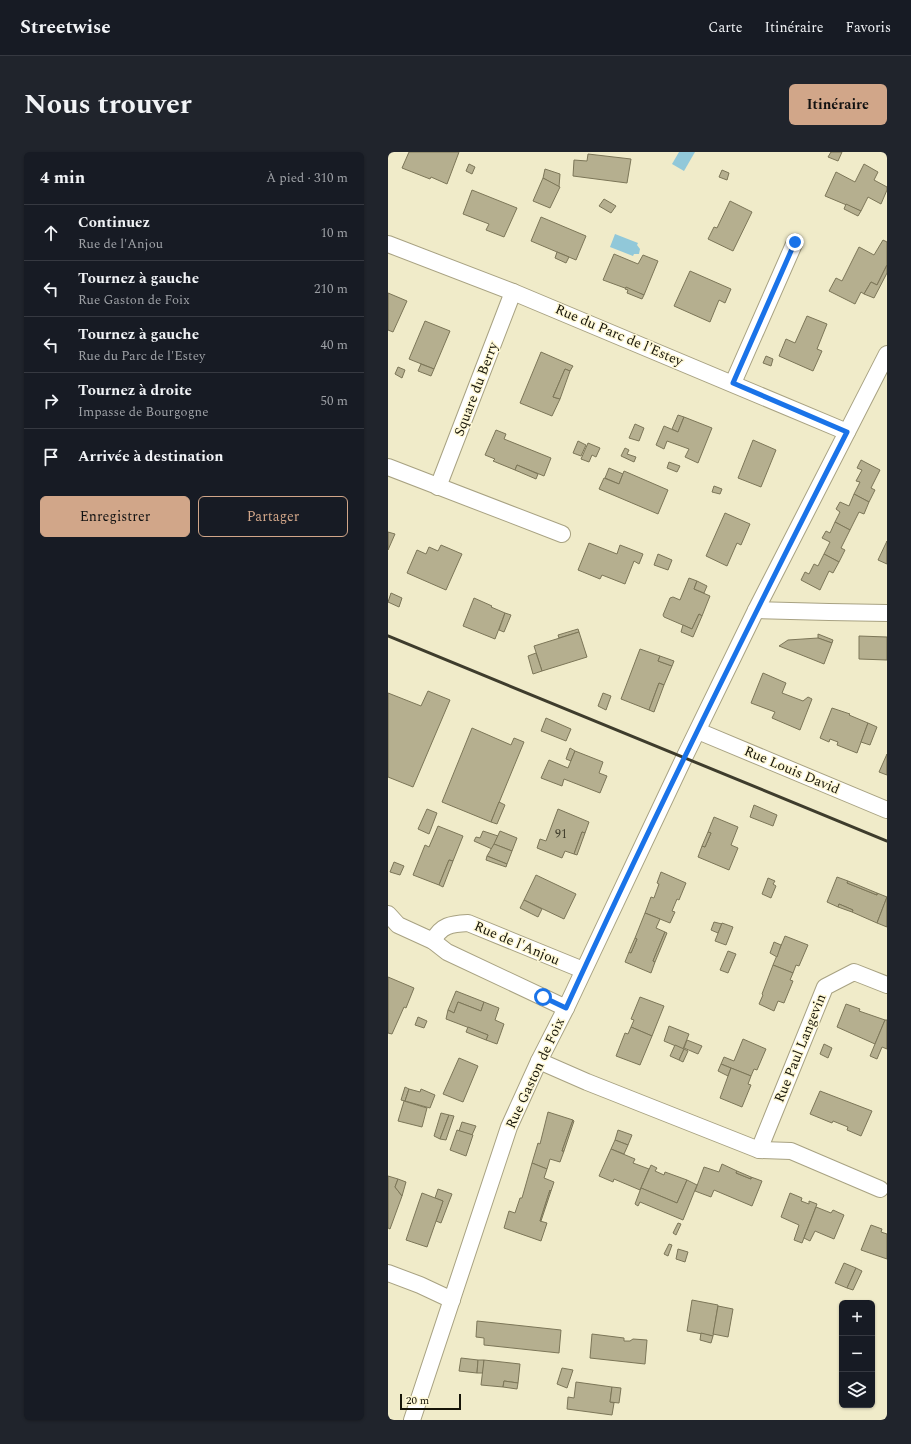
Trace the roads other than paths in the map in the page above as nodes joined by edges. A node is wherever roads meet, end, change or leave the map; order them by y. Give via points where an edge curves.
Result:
1 (795, 242) dead end
2 (388, 244) edge
3 (514, 292) junction
4 (887, 354) edge
5 (733, 383) junction
6 (847, 432) junction
7 (388, 467) edge
8 (438, 486) junction
9 (562, 534) dead end
10 (756, 610) junction
11 (887, 613) edge
12 (698, 731) junction
13 (887, 810) edge
14 (388, 914) edge
15 (433, 941) junction
16 (583, 970) junction
17 (887, 985) edge
18 (566, 1008) junction
19 (539, 1061) junction
20 (759, 1150) junction
21 (880, 1189) dead end
22 (388, 1273) edge
23 (452, 1300) junction
24 (412, 1420) edge

1 - 5 street
2 - 3 street, Rue du Parc de l'Estey
3 - 5 street, Rue du Parc de l'Estey
3 - 8 street, Square du Berry
4 - 6 street, Rue Gaston de Foix
5 - 6 street, Rue du Parc de l'Estey
6 - 10 street, Rue Gaston de Foix
7 - 8 street
8 - 9 street
10 - 11 street
10 - 12 street, Rue Gaston de Foix
12 - 13 street, Rue Louis David
12 - 16 street, Rue Gaston de Foix
14 - 15 street via 398,925
15 - 16 street, Rue de l'Anjou via 437,933 450,924 468,923
15 - 18 street via 447,952
16 - 18 street, Rue Gaston de Foix
17 - 20 street, Rue Paul Langevin via 854,972 825,987
18 - 19 street, Rue Gaston de Foix
19 - 20 street
19 - 23 street, Rue Gaston de Foix via 509,1127
20 - 21 street via 791,1151
22 - 23 street
23 - 24 street, Rue Gaston de Foix

